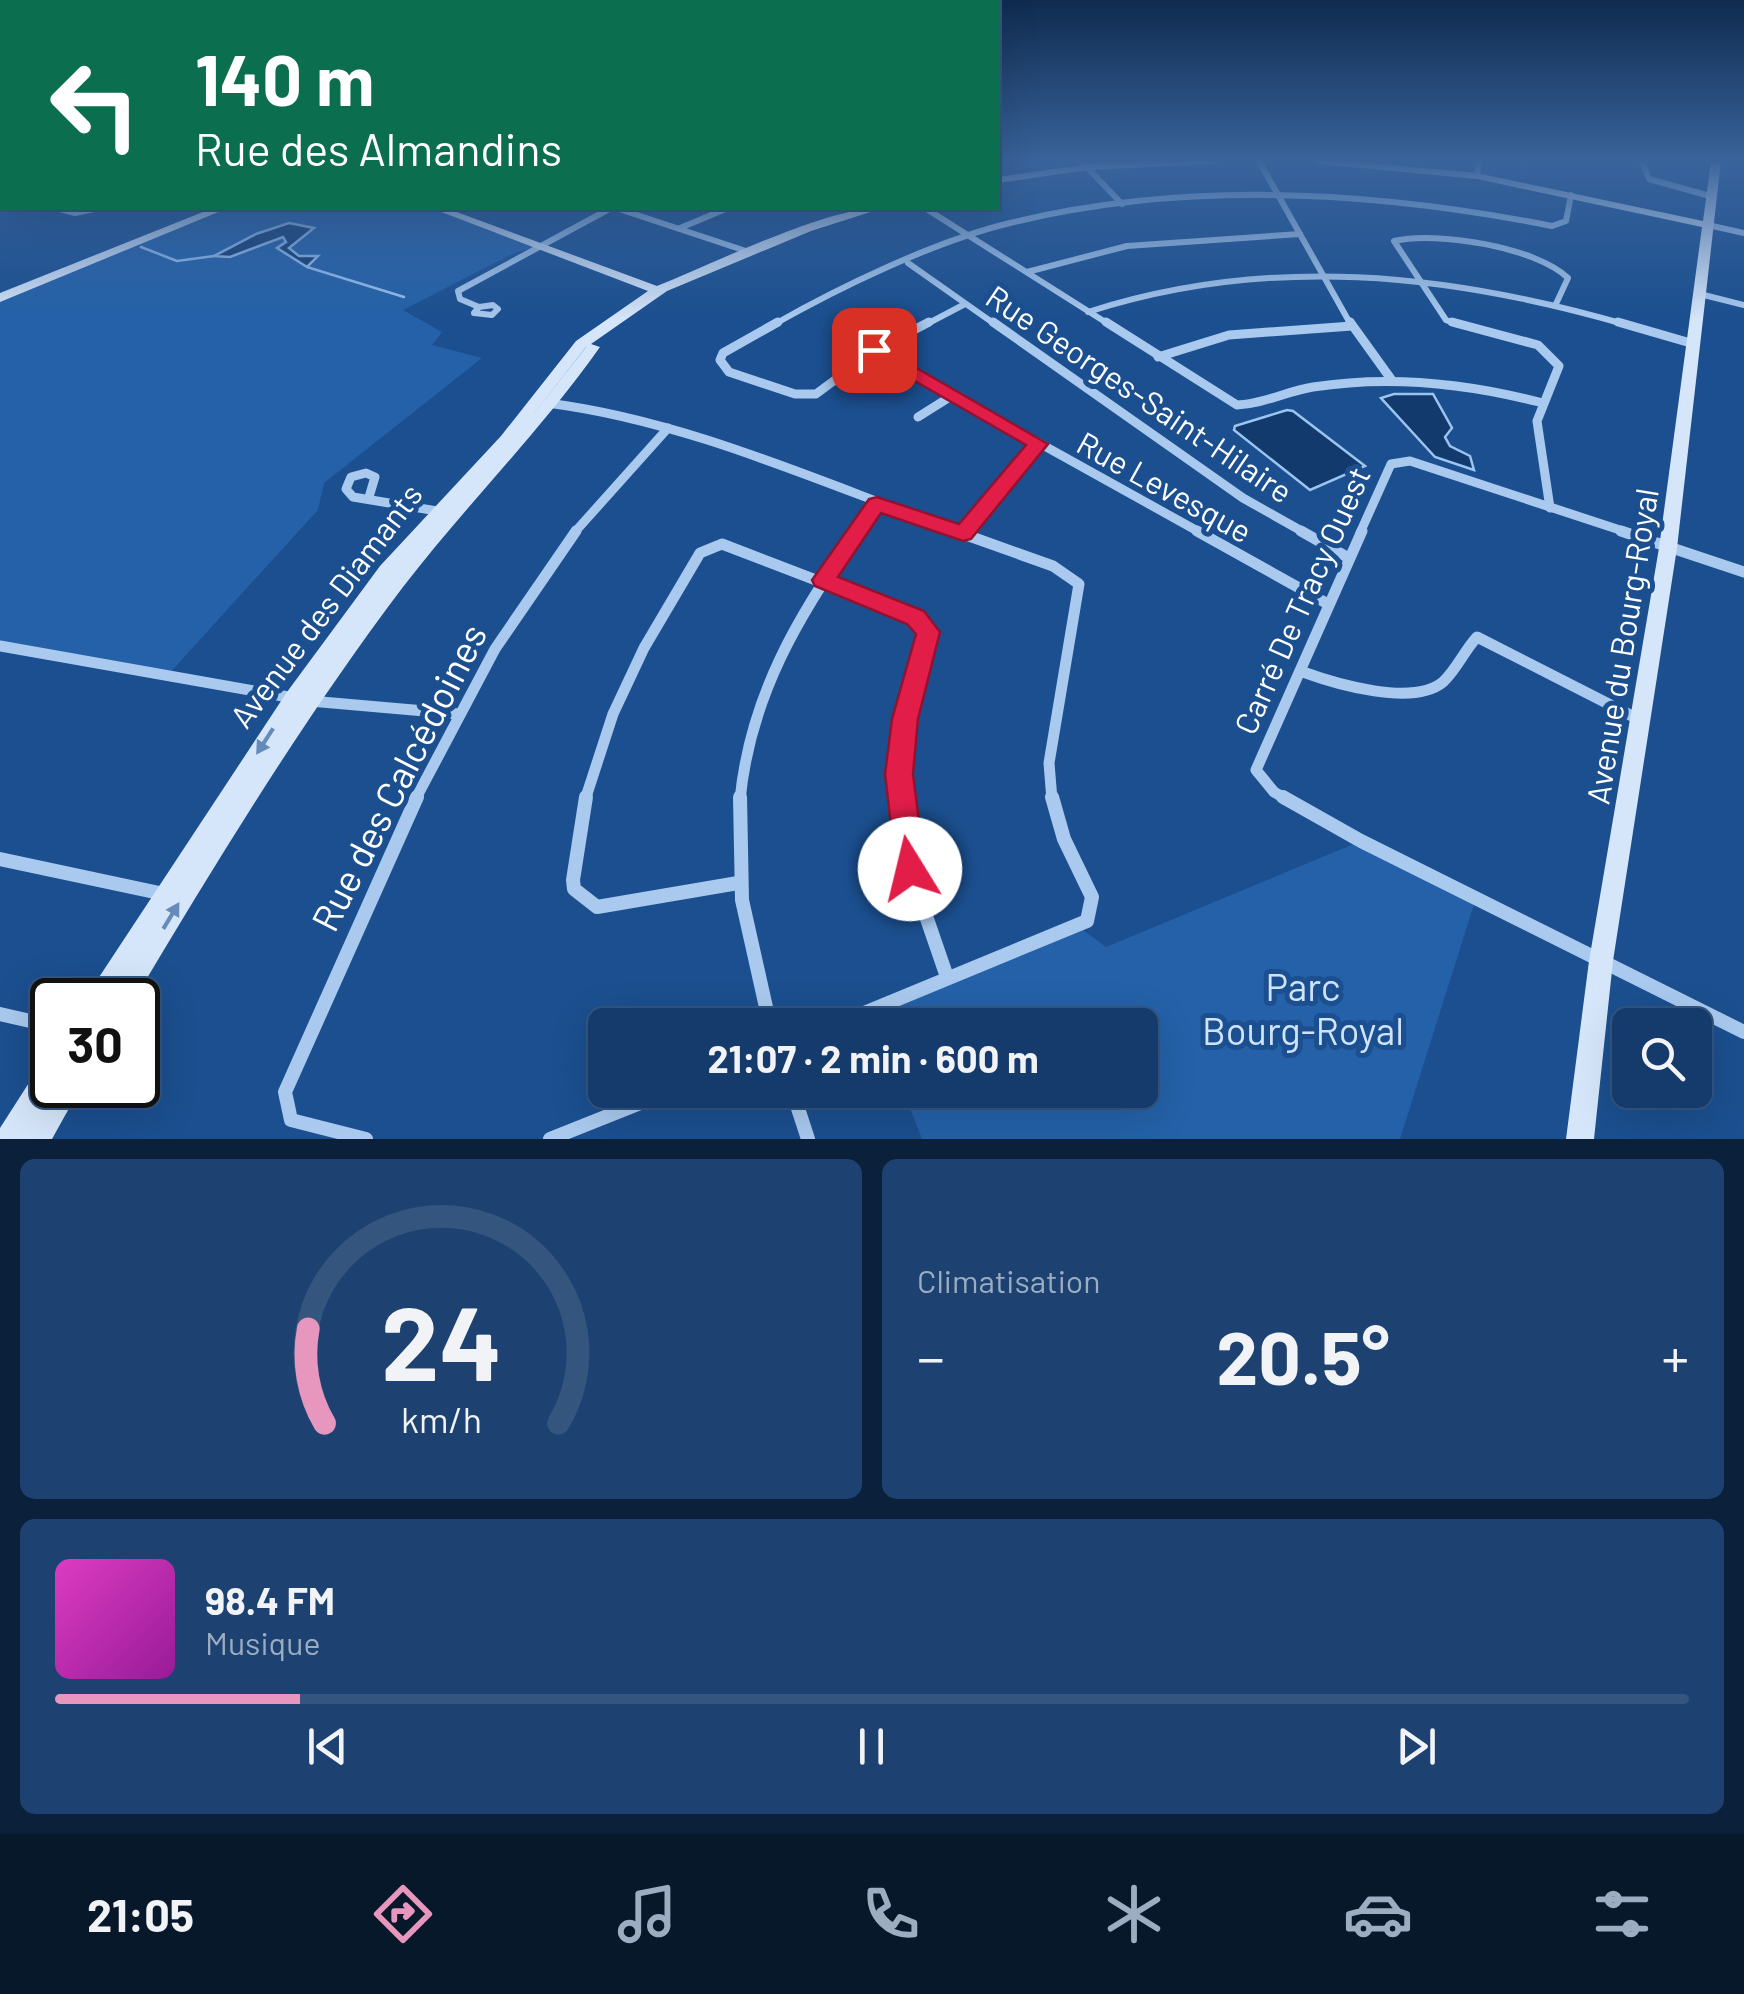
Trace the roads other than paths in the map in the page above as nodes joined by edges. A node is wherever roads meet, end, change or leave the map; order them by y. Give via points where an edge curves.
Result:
1 (207, 214) edge
2 (454, 214) edge
3 (601, 214) edge
4 (633, 214) edge
5 (713, 214) edge
6 (858, 214) edge
7 (934, 214) edge
8 (1053, 214) edge
9 (1289, 214) edge
10 (1485, 214) edge
11 (1567, 214) edge
12 (1657, 214) edge
13 (1709, 214) edge
14 (1708, 225) junction
15 (679, 228) junction
16 (1300, 234) junction
17 (1744, 234) edge
18 (971, 237) junction
19 (539, 246) junction
20 (749, 252) junction
21 (908, 263) junction
22 (1026, 272) junction
23 (1326, 277) junction
24 (1416, 280) junction
25 (662, 293) junction
26 (1700, 294) junction
27 (0, 298) edge
28 (966, 304) junction
29 (1744, 304) edge
30 (1556, 306) junction
31 (478, 307) dead end
32 (1088, 312) junction
33 (1352, 326) junction
34 (1694, 344) junction
35 (874, 350) junction
36 (1158, 357) junction
37 (1391, 379) junction
38 (952, 395) junction
39 (1539, 402) junction
40 (545, 403) junction
41 (918, 418) dead end
42 (668, 428) junction
43 (1038, 444) junction
44 (369, 498) dead end
45 (877, 504) junction
46 (1550, 508) junction
47 (437, 511) junction
48 (963, 533) junction
49 (1668, 548) junction
50 (1348, 557) junction
51 (1744, 572) edge
52 (823, 580) junction
53 (1328, 604) junction
54 (0, 646) edge
55 (1303, 672) junction
56 (303, 700) junction
57 (459, 714) junction
58 (1641, 721) junction
59 (0, 859) edge
60 (738, 883) junction
61 (164, 894) junction
62 (1601, 961) junction
63 (947, 976) junction
64 (111, 978) edge
65 (133, 978) edge
66 (766, 1008) edge
67 (874, 1008) edge
68 (0, 1014) edge
69 (30, 1021) edge
70 (1744, 1032) edge
71 (30, 1105) edge
72 (55, 1108) edge
73 (628, 1108) edge
74 (798, 1108) edge
75 (9, 1139) edge
76 (36, 1139) edge
77 (366, 1139) edge
78 (550, 1139) edge
79 (808, 1139) edge
80 (1580, 1139) edge

1 - 27 street
2 - 19 street
3 - 19 street
4 - 15 street
5 - 15 street
6 - 20 street, Avenue des Diamants
7 - 18 street
8 - 18 street
9 - 16 street
10 - 11 street via 1552,226
12 - 14 street
13 - 14 street, Avenue du Bourg-Royal
14 - 17 street
14 - 26 street, Avenue du Bourg-Royal
15 - 20 street
16 - 22 street via 1122,246
16 - 23 street
18 - 21 street
18 - 22 street
19 - 25 street
19 - 31 street via 458,291
20 - 25 street, Avenue des Diamants
21 - 28 street, Rue Georges-Saint-Hilaire
21 - 35 street via 818,297 723,352 720,360 730,372 808,395
22 - 32 street
23 - 24 street
23 - 32 street via 1196,284
23 - 33 street
24 - 30 street
24 - 30 street via 1397,238 1485,246 1555,264 1568,273
24 - 39 street via 1446,320 1522,340 1555,357 1559,366
25 - 40 street, Avenue des Diamants via 593,346
26 - 29 street
26 - 34 street, Avenue du Bourg-Royal
28 - 35 street
28 - 50 street, Rue Georges-Saint-Hilaire via 1243,498
30 - 34 street
32 - 36 street
33 - 36 street via 1243,332
33 - 37 street
34 - 49 street, Avenue du Bourg-Royal
35 - 38 street, Rue Levesque
36 - 37 street via 1236,405 1306,388
37 - 39 street via 1444,382
38 - 41 street
38 - 43 street, Rue Levesque
39 - 46 street via 1536,442
40 - 42 street via 616,412
40 - 47 street, Avenue des Diamants
40 - 56 street, Avenue des Diamants
42 - 45 street
42 - 57 street, Rue des Calcédoines via 623,470 555,558
43 - 48 street
43 - 53 street, Rue Levesque
44 - 47 street
45 - 48 street
45 - 52 street
46 - 49 street, Carré De Tracy Ouest
46 - 50 street, Carré De Tracy Ouest via 1399,462 1387,470
47 - 56 street, Avenue des Diamants via 386,570
48 - 63 street via 1064,570 1078,584 1050,763 1064,839 1092,897 1079,927
49 - 51 street, Carré De Tracy Ouest
49 - 58 street, Avenue du Bourg-Royal
50 - 53 street, Carré De Tracy Ouest
52 - 60 street via 764,687 749,738
52 - 60 street via 732,544 700,552 618,694 589,778 571,873 582,900 619,905
52 - 63 street via 916,618 928,632 905,719 899,774 918,902
53 - 55 street, Carré De Tracy Ouest
54 - 56 street
55 - 58 street via 1324,681 1424,692 1447,678 1472,639 1482,638
55 - 62 street, Carré De Tracy Ouest via 1256,770 1263,784 1361,841
56 - 57 street
56 -> 61 street, Avenue des Diamants
65 -> 56 street, Avenue des Diamants
57 - 77 street, Rue des Calcédoines via 285,1092 291,1120
58 - 62 street, Avenue du Bourg-Royal
59 - 61 street
60 - 66 street
61 - 64 street, Avenue des Diamants
62 - 70 street
62 - 80 street, Avenue du Bourg-Royal
63 - 67 street
68 - 69 street
71 - 75 street
72 - 76 street
73 - 78 street
74 - 79 street

